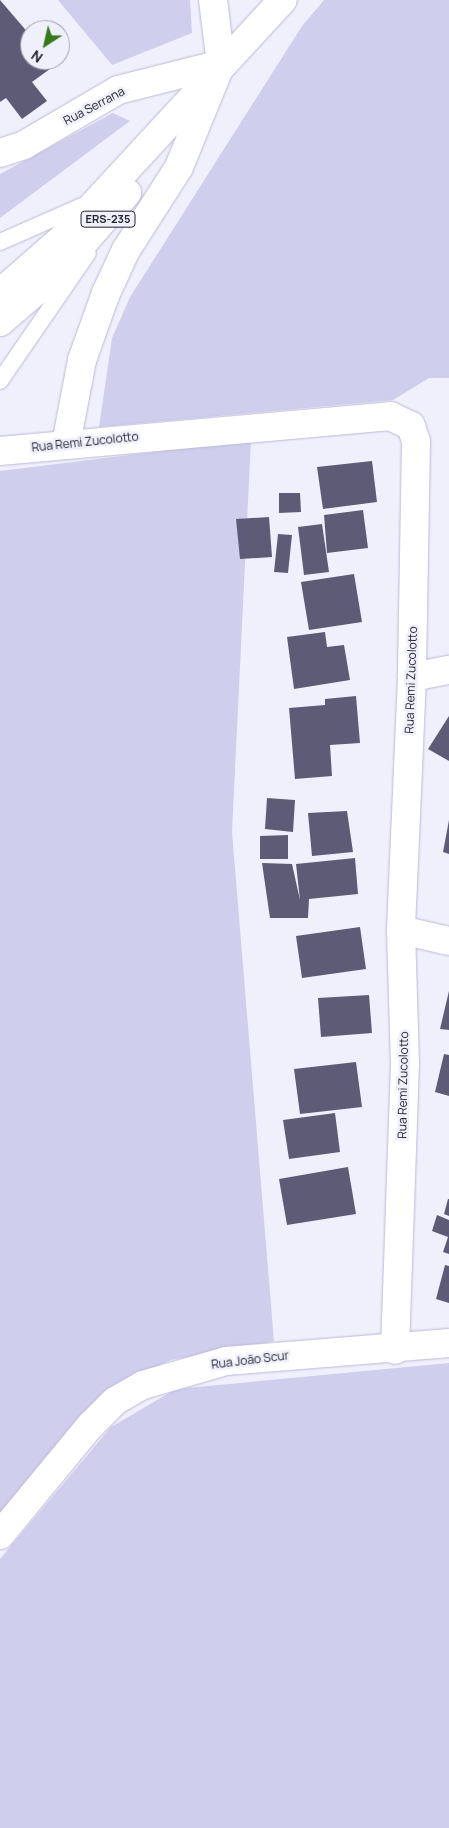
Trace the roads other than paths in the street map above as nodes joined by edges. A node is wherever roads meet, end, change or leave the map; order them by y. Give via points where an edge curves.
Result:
1 (213, 0) edge
2 (283, 0) edge
3 (221, 64) junction
4 (0, 153) edge
5 (108, 205) junction
6 (0, 242) edge
7 (0, 293) edge
8 (0, 322) edge
9 (0, 381) edge
10 (66, 444) junction
11 (0, 451) edge
12 (449, 670) edge
13 (412, 677) junction
14 (401, 930) junction
15 (449, 941) edge
16 (449, 1343) edge
17 (395, 1350) junction
18 (0, 1535) edge

1 - 3 street
2 - 3 street, ERS-235
3 - 4 street, Rua Serrana via 118,90 24,145
3 - 5 street, ERS-235
3 - 10 street via 179,167 126,250 106,293 82,360
5 - 6 lane
5 - 7 street, ERS-235
5 - 8 street, ERS-235 via 56,274
5 - 9 lane via 50,314
10 - 11 street, Rua Remi Zucolotto
10 - 13 street, Rua Remi Zucolotto via 400,418 411,426 416,441
12 - 13 street
13 - 14 street, Rua Remi Zucolotto
14 - 15 street
14 - 17 street, Rua Remi Zucolotto via 405,1063
16 - 17 street, Rua João Scur
17 - 18 street, Rua João Scur via 226,1360 143,1385 115,1401 90,1426

